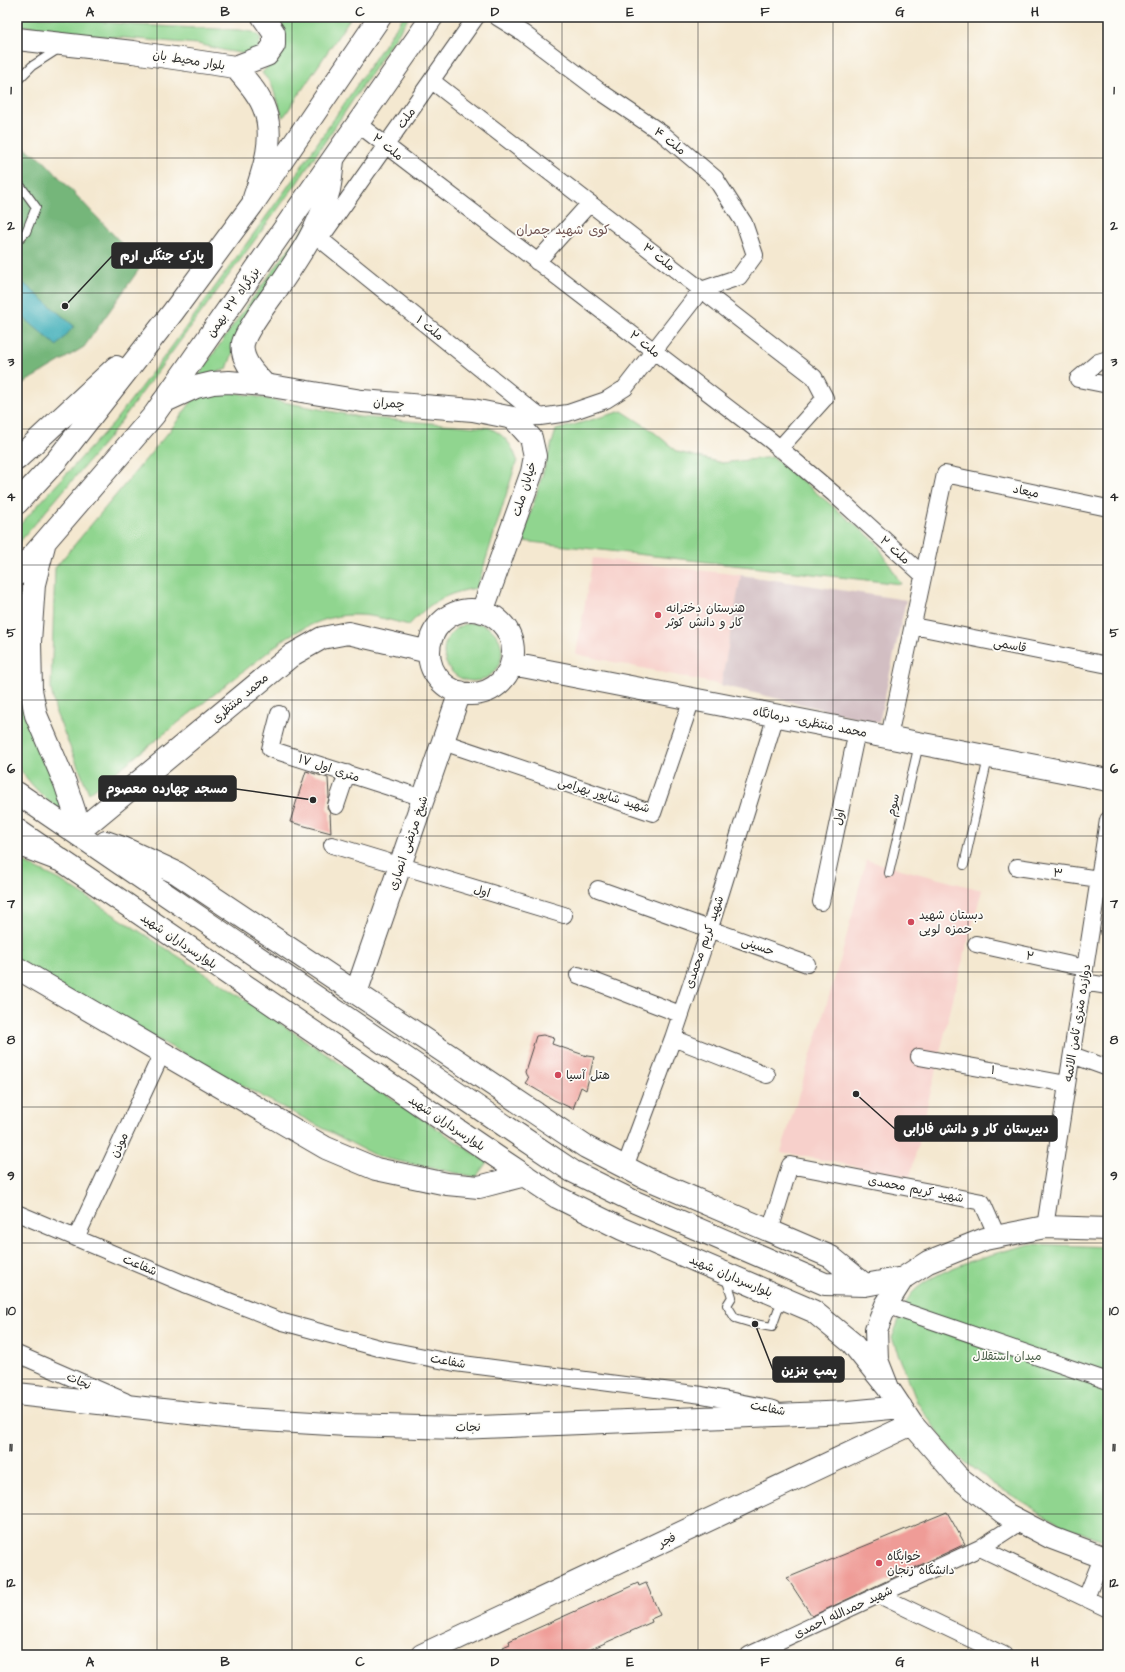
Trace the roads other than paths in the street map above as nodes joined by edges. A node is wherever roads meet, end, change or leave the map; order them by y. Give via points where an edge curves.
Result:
1 (264, 17) edge
2 (380, 17) edge
3 (432, 17) edge
4 (476, 17) edge
5 (497, 17) edge
6 (17, 39) edge
7 (64, 45) junction
8 (235, 67) junction
9 (17, 81) edge
10 (432, 81) junction
11 (358, 124) junction
12 (386, 146) junction
13 (333, 160) junction
14 (17, 181) edge
15 (590, 203) junction
16 (252, 205) junction
17 (320, 239) joint
18 (17, 241) edge
19 (537, 262) junction
20 (701, 290) junction
21 (173, 312) junction
22 (654, 351) junction
23 (1108, 359) edge
24 (265, 385) junction
25 (1108, 385) edge
26 (163, 402) junction
27 (540, 417) junction
28 (513, 418) junction
29 (780, 448) junction
30 (17, 459) edge
31 (17, 503) edge
32 (1108, 508) edge
33 (44, 542) junction
34 (17, 574) edge
35 (924, 575) junction
36 (482, 612) junction
37 (913, 626) junction
38 (429, 652) junction
39 (512, 664) junction
40 (1108, 664) edge
41 (460, 692) junction
42 (692, 699) junction
43 (279, 714) dead end
44 (776, 715) junction
45 (857, 731) junction
46 (889, 737) junction
47 (443, 742) junction
48 (920, 743) junction
49 (989, 757) junction
50 (347, 773) junction
51 (1108, 780) edge
52 (17, 793) edge
53 (423, 798) junction
54 (336, 806) dead end
55 (1108, 820) edge
56 (17, 830) edge
57 (77, 833) junction
58 (17, 844) edge
59 (332, 846) dead end
60 (62, 861) junction
61 (964, 865) dead end
62 (400, 866) junction
63 (1017, 866) dead end
64 (889, 873) dead end
65 (598, 889) dead end
66 (1101, 890) edge
67 (821, 902) dead end
68 (564, 915) dead end
69 (710, 928) junction
70 (976, 944) dead end
71 (807, 964) dead end
72 (17, 968) edge
73 (578, 975) dead end
74 (1084, 975) junction
75 (1108, 986) edge
76 (356, 993) junction
77 (680, 1014) junction
78 (673, 1038) junction
79 (162, 1052) junction
80 (1072, 1055) junction
81 (919, 1057) dead end
82 (1108, 1068) edge
83 (767, 1075) dead end
84 (1067, 1084) junction
85 (447, 1087) junction
86 (503, 1092) junction
87 (566, 1134) junction
88 (625, 1167) junction
89 (525, 1176) junction
90 (582, 1176) junction
91 (17, 1213) edge
92 (1045, 1227) junction
93 (1108, 1230) edge
94 (770, 1231) junction
95 (997, 1236) junction
96 (76, 1238) junction
97 (724, 1273) junction
98 (903, 1278) junction
99 (865, 1285) junction
100 (788, 1300) junction
101 (886, 1305) junction
102 (17, 1354) edge
103 (1108, 1381) edge
104 (888, 1388) junction
105 (17, 1394) edge
106 (140, 1408) junction
107 (796, 1413) junction
108 (906, 1416) junction
109 (1020, 1522) junction
110 (980, 1548) junction
111 (1105, 1558) edge
112 (879, 1595) junction
113 (1086, 1598) junction
114 (1108, 1609) edge
115 (422, 1655) edge
116 (749, 1655) edge
117 (1004, 1655) edge

1 - 8 main road via 274,33 274,45 267,55
2 - 16 main road
3 - 11 main road, بزرگراه ۲۲ بهمن
4 - 10 street, ملت
5 - 20 street, ملت ۴ via 663,134 715,178 744,223 755,255 739,277
6 - 7 main road, بلوار محیط بان
7 - 8 main road, بلوار محیط بان
7 - 9 lane via 32,66
8 - 16 main road, بلوار محیط بان via 255,92 265,110 269,133 266,159
10 - 12 street, ملت
10 - 15 street, ملت ۳
11 - 12 street, ملت ۲
11 - 13 main road, بزرگراه ۲۲ بهمن
12 - 17 street, ملت
12 - 19 street, ملت ۲
13 - 24 main road via 329,189 318,221 300,255 243,343 244,357 250,370
13 - 26 main road, بزرگراه ۲۲ بهمن
14 - 18 lane via 36,207 26,232
15 - 19 street
15 - 20 street, ملت ۳
16 - 21 main road
17 - 27 street, ملت ۱
19 - 22 street, ملت ۲
20 - 22 street
20 - 29 street, ملت ۳ via 814,377 825,398
21 - 30 main road
21 - 31 main road via 57,460
22 - 27 street via 625,388 606,400 568,413
22 - 29 street, ملت ۲
23 - 25 street via 1098,362 1078,379
24 - 26 main road, چمران via 213,383 196,387
24 - 28 main road, چمران via 362,401 473,410
26 - 33 main road, بزرگراه ۲۲ بهمن
27 - 28 street
28 - 36 main road, خیابان ملت via 531,438 534,456 532,472
29 - 35 street, ملت ۲
32 - 35 street, میعاد via 945,474
33 - 34 main road, بزرگراه ۲۲ بهمن
33 - 57 main road via 34,584 30,642 31,690 36,715 65,783
35 - 37 street
36 - 38 main road via 461,612 442,622 435,631
36 - 39 main road via 497,620 508,632 512,647
37 - 40 street, قاسمی
37 - 46 street
38 - 41 main road via 434,673 450,688
38 - 57 main road, محمد منتظری via 348,633 322,638 292,655
39 - 41 main road via 501,682 492,689 482,693
39 - 42 main road, محمد منتظری- درمانگاه
41 - 47 main road, شیخ مرتضی انصاری
42 - 44 main road, محمد منتظری- درمانگاه
42 - 47 street, شهید شاپور بهرامی via 654,813
43 - 50 street, ۱۷ متری اول via 270,749
44 - 45 main road, محمد منتظری- درمانگاه
44 - 69 street, شهید کریم محمدی
45 - 46 main road, محمد منتظری- درمانگاه
45 - 67 street, اول
46 - 48 main road, محمد منتظری- درمانگاه
47 - 53 main road, شیخ مرتضی انصاری
48 - 49 main road, محمد منتظری- درمانگاه
48 - 64 lane, سوم
49 - 51 main road, محمد منتظری- درمانگاه
49 - 61 lane
50 - 53 street, ۱۷ متری اول
50 - 54 street
52 - 57 main road
53 - 62 main road, شیخ مرتضی انصاری
55 - 66 street, دوازده متری ثامن الائمه
56 - 60 main road, بلوارسرداران شهید
57 - 76 main road via 123,848 178,874
57 - 85 main road
58 - 60 main road
59 - 62 street, اول
60 - 89 main road, بلوارسرداران شهید
62 - 68 street, اول
62 - 76 main road, شیخ مرتضی انصاری
63 - 66 street, ۳
65 - 69 street, حسینی
66 - 74 street, دوازده متری ثامن الائمه
69 - 71 street, حسینی
69 - 77 street, شهید کریم محمدی
70 - 74 street, ۲
72 - 79 main road
73 - 77 street
74 - 75 street, ۲
74 - 80 street, دوازده متری ثامن الائمه
76 - 86 main road
77 - 78 street, شهید کریم محمدی
78 - 83 street
78 - 88 street, شهید کریم محمدی
79 - 89 main road via 326,1148 376,1169 447,1184 479,1187
79 - 96 street, موذن
80 - 82 street
80 - 84 street, دوازده متری ثامن الائمه
81 - 84 street, ۱
84 - 92 street, دوازده متری ثامن الائمه
85 - 86 main road
85 - 90 main road
86 - 87 main road
87 - 88 main road via 586,1148
87 - 90 main road
88 - 94 main road
89 - 97 main road, بلوارسرداران شهید via 557,1197 622,1229
90 - 99 main road via 635,1202 825,1284
91 - 96 street, شفاعت
92 - 93 main road
92 - 95 main road
94 - 95 street, شهید کریم محمدی via 790,1166 982,1202
94 - 99 main road via 831,1257
95 - 98 main road via 928,1262
96 - 107 street, شفاعت via 283,1322 379,1348 455,1362 702,1395
97 - 100 main road, بلوارسرداران شهید
97 - 100 lane via 732,1297 727,1305 735,1318 772,1327 778,1310
98 - 99 main road
98 - 101 main road
100 - 104 main road, بلوارسرداران شهید via 813,1311 852,1343
101 - 103 street
101 - 104 main road via 876,1330 877,1360
102 - 106 street, نجات
104 - 108 main road
105 - 106 main road, نجات
106 - 107 main road, نجات via 260,1420 457,1428
107 - 108 main road, شفاعت via 849,1412
108 - 109 main road via 958,1477 1004,1513
108 - 115 main road, فجر
109 - 110 street, شهید حمدالله احمدی
109 - 111 main road via 1052,1538
110 - 112 street, شهید حمدالله احمدی
110 - 113 street
111 - 113 street
112 - 116 street, شهید حمدالله احمدی
112 - 117 street
113 - 114 street

